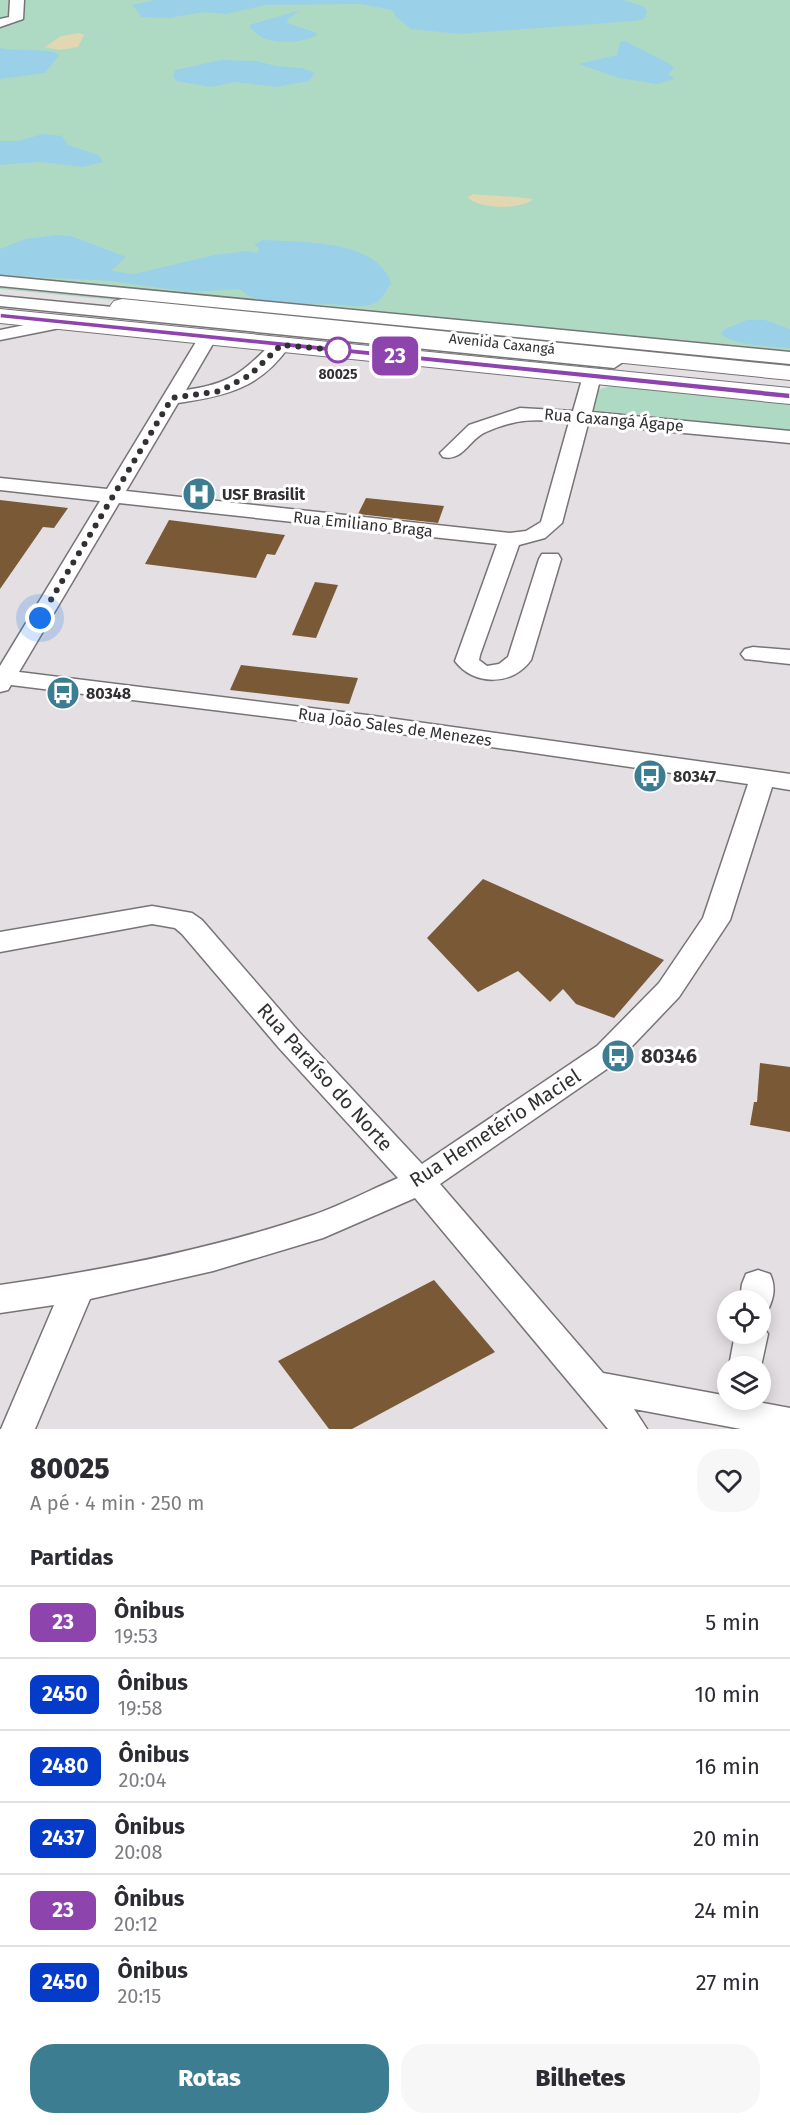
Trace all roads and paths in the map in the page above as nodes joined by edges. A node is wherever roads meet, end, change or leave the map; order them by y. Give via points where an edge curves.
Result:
1 (32, 0) edge
2 (17, 1) edge
3 (0, 23) edge
4 (0, 281) edge
5 (0, 294) edge
6 (0, 301) edge
7 (0, 314) edge
8 (64, 322) junction
9 (0, 335) edge
10 (208, 337) junction
11 (281, 345) junction
12 (790, 358) edge
13 (790, 373) edge
14 (592, 376) junction
15 (790, 379) edge
16 (790, 391) edge
17 (790, 396) edge
18 (172, 398) junction
19 (584, 416) junction
20 (790, 437) edge
21 (450, 453) dead end
22 (0, 484) edge
23 (112, 498) junction
24 (510, 539) junction
25 (550, 559) dead end
26 (753, 654) dead end
27 (790, 657) edge
28 (1, 680) edge
29 (776, 780) edge
30 (0, 942) edge
31 (420, 1182) junction
32 (78, 1288) junction
33 (0, 1299) edge
34 (595, 1386) junction
35 (717, 1403) edge
36 (752, 1410) edge
37 (790, 1423) edge
38 (18, 1429) edge
39 (630, 1429) edge

1 - 2 street
2 - 3 street via 16,19
4 - 12 street
5 - 13 main road, Avenida Caxangá
6 - 15 street
7 - 8 main road, Avenida Caxangá
7 - 16 street
8 - 9 street, Avenida Caxangá
8 - 10 main road, Avenida Caxangá
10 - 11 main road, Avenida Caxangá
10 - 18 street
11 - 14 main road, Avenida Caxangá
11 - 18 street via 250,375 220,391
14 - 17 main road, Avenida Caxangá
14 - 19 street, Rua Emiliano Braga
18 - 23 street
19 - 20 street, Rua Caxangá Ágape
19 - 21 street, Rua Caxangá Ágape via 527,412 476,429
19 - 24 street, Rua Emiliano Braga via 551,523 535,536
22 - 23 street, Rua Emiliano Braga
23 - 24 street, Rua Emiliano Braga
23 - 28 street
24 - 25 street via 468,655 472,668 500,672 519,660
26 - 27 street
28 - 29 street, Rua João Sales de Menezes via 367,722
29 - 31 street, Rua Hemetério Maciel via 742,846 716,920 669,990 607,1054
30 - 31 street, Rua Paraíso do Norte via 138,917 168,916 182,920 201,935 289,1040
31 - 32 street, Rua Hemetério Maciel via 323,1225 213,1258
31 - 34 street, Rua Paraíso do Norte
32 - 33 street, Rua Hemetério Maciel
32 - 38 street
34 - 35 street
34 - 39 street, Rua Paraíso do Norte
36 - 37 street

